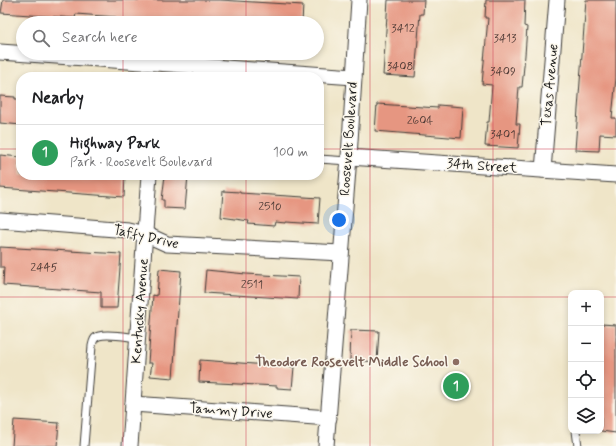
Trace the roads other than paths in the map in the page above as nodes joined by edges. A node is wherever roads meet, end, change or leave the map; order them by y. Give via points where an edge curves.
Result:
1 (359, 0) edge
2 (557, 0) edge
3 (0, 52) edge
4 (16, 54) edge
5 (69, 60) edge
6 (156, 70) edge
7 (213, 72) edge
8 (324, 76) edge
9 (354, 77) junction
10 (324, 159) edge
11 (349, 159) junction
12 (543, 170) junction
13 (616, 175) edge
14 (149, 180) edge
15 (0, 220) edge
16 (146, 234) junction
17 (341, 253) junction
18 (138, 338) junction
19 (133, 404) junction
20 (328, 418) junction
21 (576, 434) edge
22 (84, 446) edge
23 (130, 446) edge
24 (326, 446) edge
25 (578, 446) edge

1 - 9 street, Roosevelt Boulevard
2 - 12 street, Texas Avenue
3 - 4 street
5 - 6 street
6 - 7 street
8 - 9 street
9 - 11 street, Roosevelt Boulevard
10 - 11 lane
11 - 12 street, 34th Street
11 - 17 street, Roosevelt Boulevard
12 - 13 street, 34th Street
14 - 16 street, Kentucky Avenue
15 - 16 street, Taffy Drive via 128,230
16 - 17 street, Taffy Drive via 167,244
16 - 18 street, Kentucky Avenue
17 - 20 street, Roosevelt Boulevard
18 - 19 street, Kentucky Avenue
18 - 22 lane via 105,335 94,340
19 - 20 street, Tammy Drive
19 - 23 street, Kentucky Avenue
20 - 24 street, Roosevelt Boulevard
21 - 25 lane

